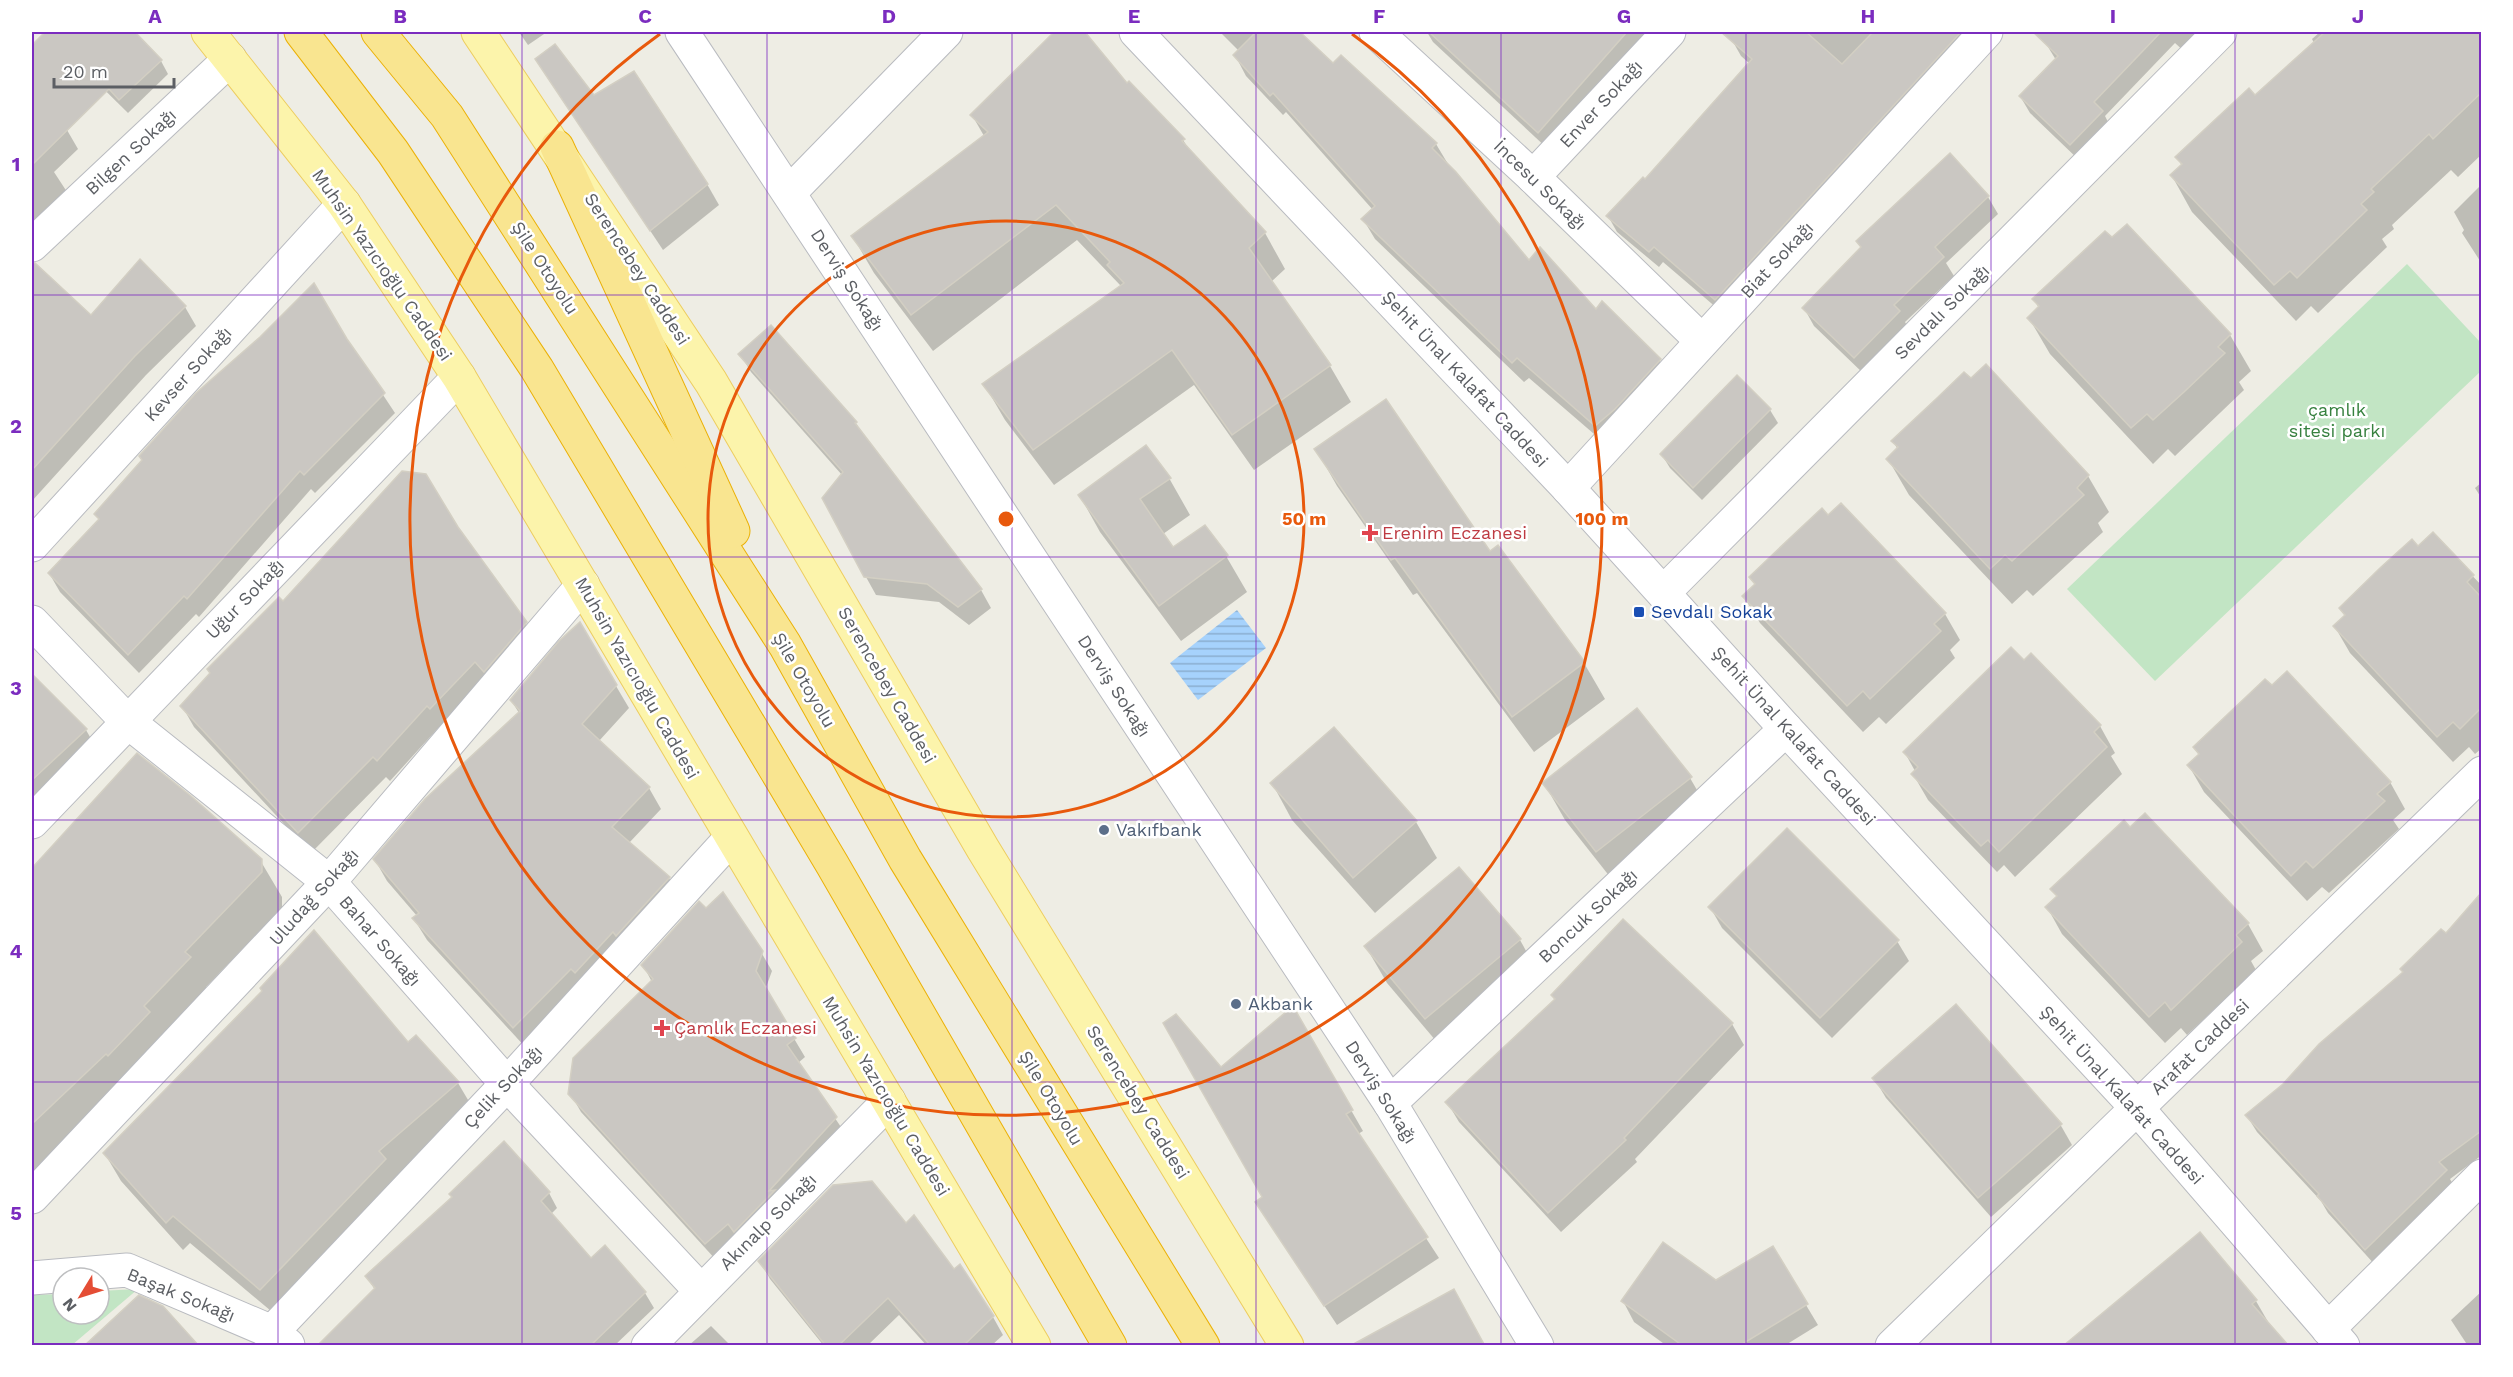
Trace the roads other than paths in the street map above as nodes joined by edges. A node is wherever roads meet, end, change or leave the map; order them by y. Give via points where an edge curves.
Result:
1 (208, 32) edge
2 (301, 32) edge
3 (378, 32) edge
4 (478, 32) edge
5 (682, 32) edge
6 (946, 32) edge
7 (1136, 32) edge
8 (1376, 32) edge
9 (1669, 32) edge
10 (1986, 32) edge
11 (2220, 32) edge
12 (230, 59) junction
13 (556, 147) junction
14 (1533, 177) junction
15 (789, 192) junction
16 (344, 204) junction
17 (32, 244) edge
18 (1702, 341) junction
19 (459, 377) junction
20 (1568, 488) junction
21 (32, 545) edge
22 (583, 585) junction
23 (1664, 592) junction
24 (32, 622) edge
25 (785, 645) junction
26 (127, 722) junction
27 (1786, 729) junction
28 (2481, 773) edge
29 (32, 822) edge
30 (731, 838) junction
31 (329, 882) junction
32 (507, 1084) junction
33 (889, 1101) junction
34 (1390, 1103) junction
35 (2137, 1108) junction
36 (2481, 1176) edge
37 (32, 1197) edge
38 (32, 1278) edge
39 (700, 1290) junction
40 (2336, 1337) edge
41 (280, 1339) edge
42 (1031, 1344) edge
43 (648, 1346) edge
44 (1110, 1346) edge
45 (1203, 1346) edge
46 (1287, 1346) edge
47 (1537, 1346) edge
48 (1892, 1346) edge

1 - 12 main road, Muhsin Yazıcıoğlu Caddesi
2 - 44 highway via 393,152 537,369 843,884
3 - 25 highway, Şile Otoyolu via 447,116
4 - 13 main road, Serencebey Caddesi
5 - 15 street, Derviş Sokağı
6 - 15 street
7 - 20 street, Şehit Ünal Kalafat Caddesi
8 - 14 street, İncesu Sokağı
9 - 14 street, Enver Sokağı
10 - 18 street, Biat Sokağı
11 - 23 street, Sevdalı Sokağı
12 - 16 main road, Muhsin Yazıcıoğlu Caddesi
12 - 17 street, Bilgen Sokağı
13 - 25 highway
13 - 46 main road, Serencebey Caddesi via 711,382 983,849
14 - 18 street, İncesu Sokağı
15 - 34 street, Derviş Sokağı
16 - 19 main road, Muhsin Yazıcıoğlu Caddesi
16 - 21 street, Kevser Sokağı
18 - 20 street, Biat Sokağı
19 - 22 main road, Muhsin Yazıcıoğlu Caddesi
19 - 26 street, Uğur Sokağı
20 - 23 street, Şehit Ünal Kalafat Caddesi
22 - 30 main road, Muhsin Yazıcıoğlu Caddesi
22 - 31 street, Uludağ Sokağı
23 - 27 street, Şehit Ünal Kalafat Caddesi
24 - 26 street, Bahar Sokağı
25 - 45 highway, Şile Otoyolu via 905,859
26 - 29 street, Uğur Sokağı
26 - 31 street, Bahar Sokağı
27 - 34 street, Boncuk Sokağı
27 - 35 street, Şehit Ünal Kalafat Caddesi
28 - 35 street, Arafat Caddesi
30 - 32 street, Çelik Sokağı
30 - 33 main road, Muhsin Yazıcıoğlu Caddesi
31 - 32 street, Bahar Sokağı
31 - 37 street, Uludağ Sokağı
32 - 39 street, Bahar Sokağı
32 - 41 street, Çelik Sokağı
33 - 39 street, Akınalp Sokağı
33 - 42 main road, Muhsin Yazıcıoğlu Caddesi
34 - 47 street, Derviş Sokağı
35 - 40 street, Şehit Ünal Kalafat Caddesi
35 - 48 street, Arafat Caddesi
36 - 40 street
38 - 41 street, Başak Sokağı via 127,1270
39 - 43 street, Akınalp Sokağı

